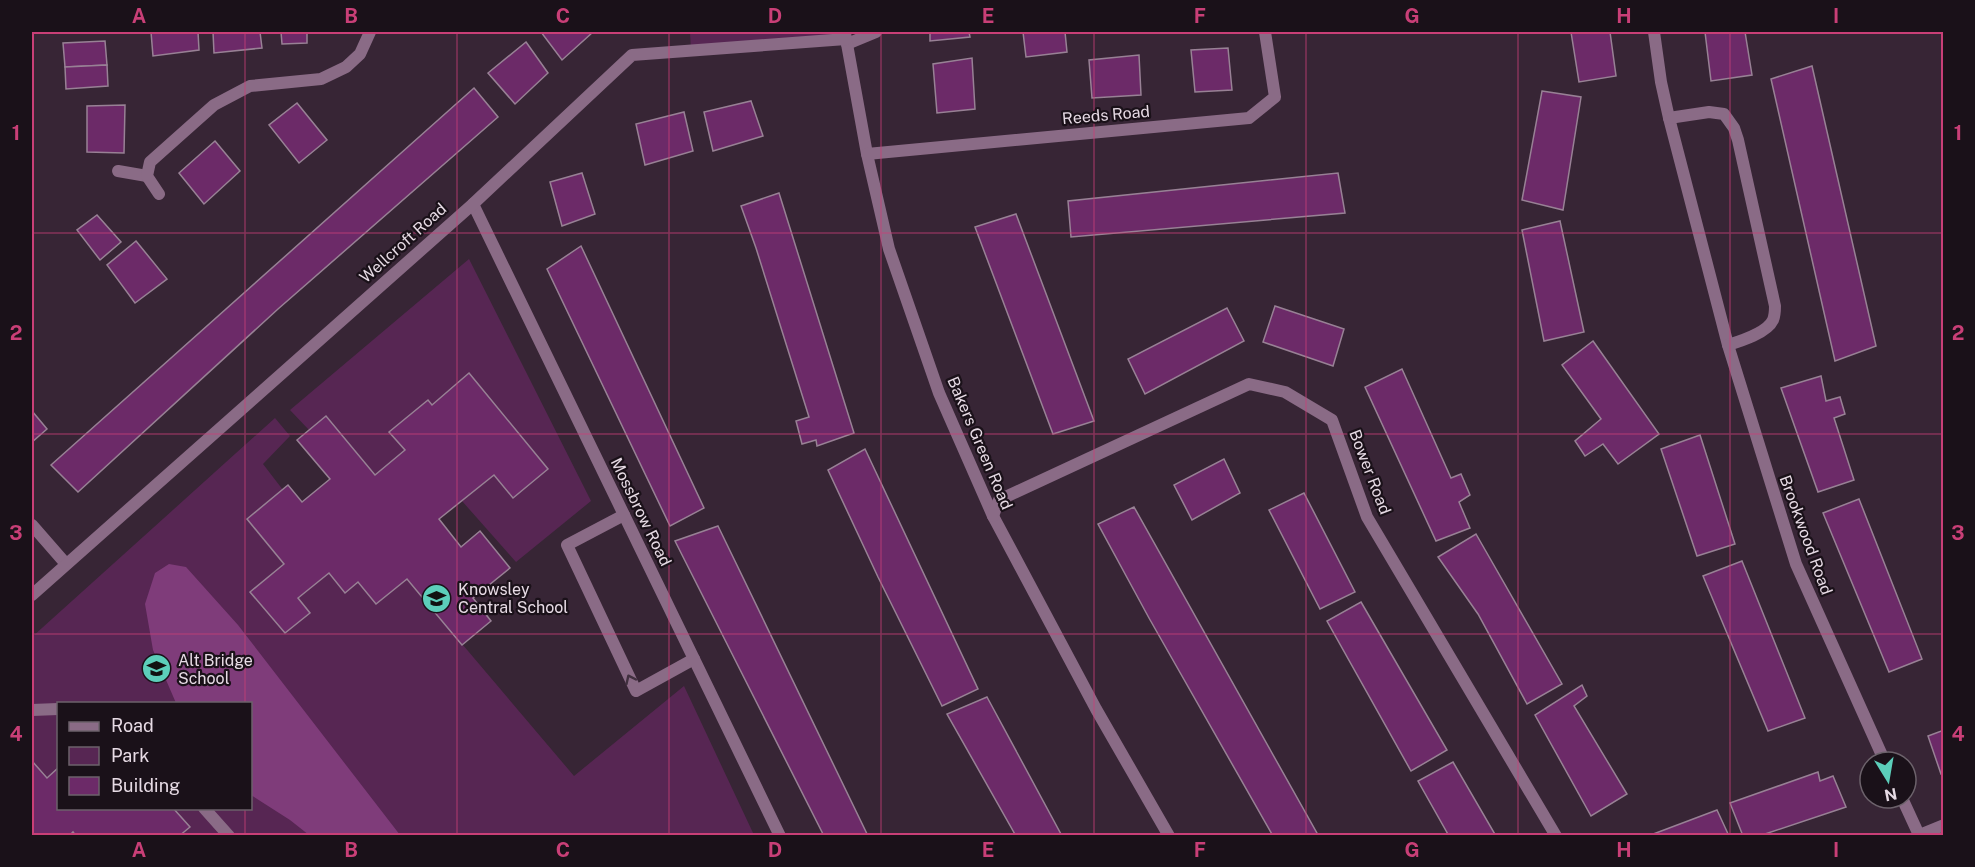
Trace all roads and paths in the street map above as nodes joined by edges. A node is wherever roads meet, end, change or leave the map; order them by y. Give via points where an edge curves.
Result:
1 (370, 32) edge
2 (876, 32) edge
3 (1265, 32) edge
4 (1654, 32) edge
5 (846, 38) edge
6 (1669, 118) junction
7 (867, 154) junction
8 (118, 171) dead end
9 (147, 176) junction
10 (159, 194) dead end
11 (473, 204) junction
12 (1728, 345) junction
13 (624, 515) junction
14 (993, 516) junction
15 (32, 525) edge
16 (66, 564) junction
17 (32, 595) edge
18 (694, 659) junction
19 (57, 709) edge
20 (32, 710) edge
21 (1880, 750) edge
22 (206, 810) edge
23 (1907, 810) edge
24 (1944, 825) edge
25 (1918, 835) edge
26 (230, 836) edge
27 (780, 836) edge
28 (1169, 836) edge
29 (1556, 836) edge

1 - 9 street via 360,54 346,67 321,79 250,86 213,105 150,162
2 - 5 street, Wellcroft Road
3 - 7 street, Reeds Road via 1275,97 1249,118
4 - 6 street, Brookwood Road
5 - 7 street, Bakers Green Road
5 - 11 street, Wellcroft Road via 632,55
6 - 12 street, Brookwood Road
6 - 12 street via 1709,112 1724,114 1738,140 1775,315 1772,322 1750,337
7 - 14 street, Bakers Green Road via 900,282 939,393
8 - 9 street
9 - 10 street
11 - 13 street, Mossbrow Road
11 - 16 street, Wellcroft Road
12 - 21 street, Brookwood Road via 1796,564
13 - 18 street, Mossbrow Road
18 -> 13 street via 636,691 567,545
14 - 28 street, Bakers Green Road
14 - 29 street, Bower Road via 999,500 1249,384 1285,392 1332,420 1367,517
15 - 16 street
16 - 17 street, Wellcroft Road
18 - 27 street, Mossbrow Road
19 - 20 street
22 - 26 street
23 - 25 street
24 - 25 street

